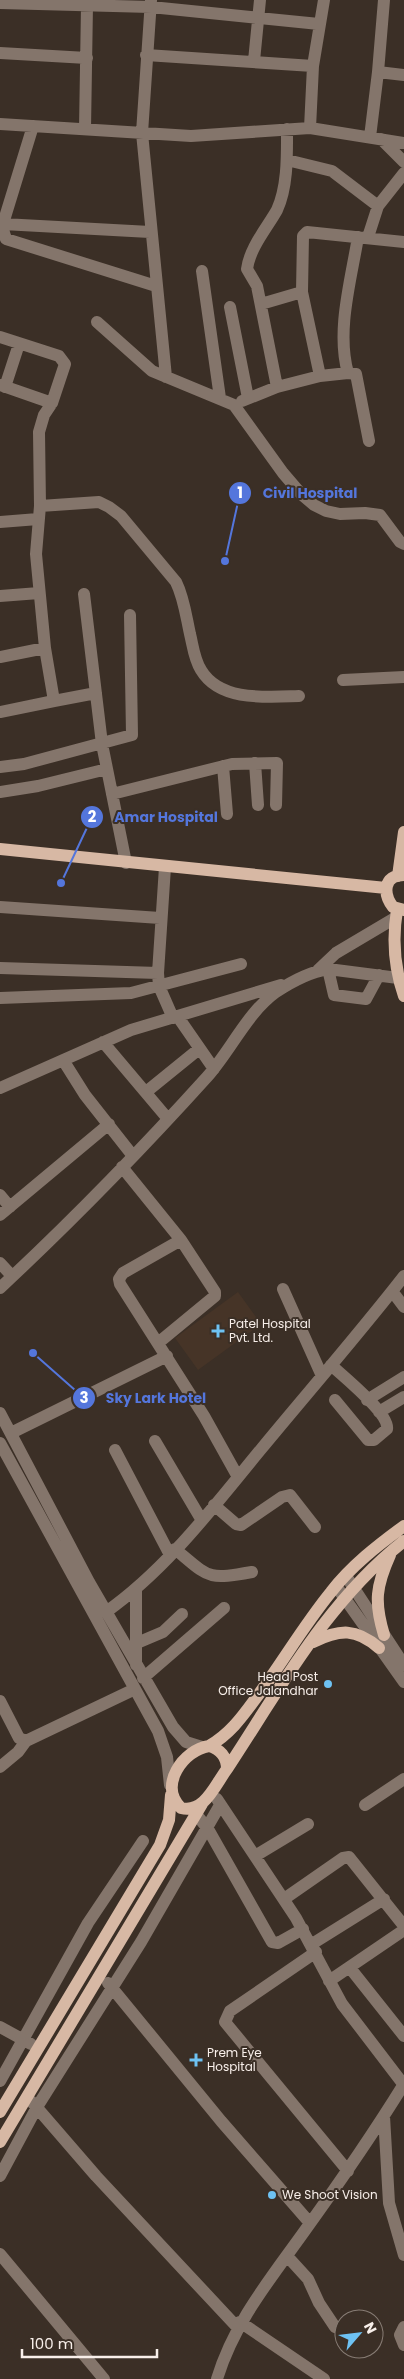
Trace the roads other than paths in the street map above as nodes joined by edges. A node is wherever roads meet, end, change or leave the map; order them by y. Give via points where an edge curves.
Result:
1 (260, 0) edge
2 (324, 0) edge
3 (384, 0) edge
4 (0, 3) edge
5 (86, 4) junction
6 (151, 4) edge
7 (258, 19) junction
8 (319, 24) junction
9 (0, 53) edge
10 (146, 55) junction
11 (87, 58) junction
12 (254, 61) junction
13 (313, 66) junction
14 (378, 72) junction
15 (404, 75) edge
16 (0, 124) edge
17 (33, 126) junction
18 (310, 128) junction
19 (85, 129) junction
20 (287, 129) junction
21 (142, 133) junction
22 (375, 138) junction
23 (404, 143) edge
24 (286, 160) junction
25 (404, 162) edge
26 (404, 173) edge
27 (378, 206) junction
28 (3, 224) junction
29 (150, 232) junction
30 (363, 237) junction
31 (404, 242) edge
32 (202, 271) dead end
33 (156, 286) junction
34 (302, 292) junction
35 (261, 304) junction
36 (230, 307) dead end
37 (97, 322) dead end
38 (0, 337) edge
39 (19, 344) junction
40 (348, 373) junction
41 (320, 376) junction
42 (166, 377) junction
43 (3, 386) edge
44 (276, 386) junction
45 (220, 398) junction
46 (248, 398) junction
47 (52, 403) junction
48 (234, 405) junction
49 (369, 441) dead end
50 (40, 506) junction
51 (38, 519) junction
52 (0, 522) edge
53 (404, 544) edge
54 (38, 593) junction
55 (84, 594) dead end
56 (0, 596) edge
57 (130, 615) dead end
58 (45, 648) junction
59 (0, 657) edge
60 (404, 677) edge
61 (343, 680) dead end
62 (96, 693) junction
63 (299, 696) dead end
64 (54, 701) junction
65 (0, 712) edge
66 (102, 744) junction
67 (255, 763) junction
68 (223, 766) junction
69 (0, 767) edge
70 (107, 769) junction
71 (0, 792) edge
72 (112, 794) junction
73 (258, 805) dead end
74 (276, 805) dead end
75 (227, 814) dead end
76 (404, 832) edge
77 (0, 849) edge
78 (126, 863) junction
79 (165, 867) junction
80 (401, 876) edge
81 (386, 888) junction
82 (0, 907) edge
83 (400, 913) edge
84 (160, 918) junction
85 (241, 964) dead end
86 (0, 968) edge
87 (323, 970) junction
88 (401, 974) edge
89 (379, 975) junction
90 (299, 979) junction
91 (159, 980) junction
92 (404, 996) edge
93 (0, 998) edge
94 (176, 1017) junction
95 (103, 1042) junction
96 (199, 1049) junction
97 (63, 1060) junction
98 (214, 1068) junction
99 (0, 1088) edge
100 (146, 1092) junction
101 (168, 1119) junction
102 (109, 1124) junction
103 (133, 1156) junction
104 (122, 1167) junction
105 (0, 1195) edge
106 (5, 1211) edge
107 (181, 1240) junction
108 (0, 1263) edge
109 (404, 1276) edge
110 (4, 1285) edge
111 (283, 1289) dead end
112 (392, 1291) junction
113 (404, 1307) edge
114 (158, 1343) junction
115 (167, 1356) junction
116 (331, 1365) junction
117 (322, 1376) junction
118 (404, 1377) edge
119 (404, 1397) edge
120 (336, 1400) dead end
121 (368, 1400) junction
122 (379, 1412) junction
123 (0, 1413) edge
124 (10, 1433) junction
125 (155, 1441) dead end
126 (0, 1443) edge
127 (115, 1450) dead end
128 (238, 1477) junction
129 (214, 1505) junction
130 (201, 1519) junction
131 (404, 1526) edge
132 (314, 1527) dead end
133 (404, 1541) edge
134 (392, 1550) junction
135 (173, 1552) junction
136 (252, 1572) dead end
137 (346, 1576) junction
138 (336, 1586) junction
139 (354, 1589) junction
140 (136, 1591) junction
141 (345, 1599) junction
142 (224, 1608) dead end
143 (106, 1612) junction
144 (182, 1614) dead end
145 (384, 1635) junction
146 (137, 1643) junction
147 (311, 1643) junction
148 (379, 1648) junction
149 (136, 1665) junction
150 (404, 1665) edge
151 (143, 1678) junction
152 (404, 1682) edge
153 (135, 1689) junction
154 (1, 1705) edge
155 (26, 1741) junction
156 (205, 1747) junction
157 (0, 1767) edge
158 (227, 1769) junction
159 (404, 1779) edge
160 (170, 1790) junction
161 (211, 1791) junction
162 (220, 1805) junction
163 (366, 1805) dead end
164 (199, 1809) junction
165 (308, 1824) dead end
166 (208, 1829) junction
167 (143, 1841) dead end
168 (255, 1856) junction
169 (284, 1899) junction
170 (384, 1899) junction
171 (404, 1926) edge
172 (303, 1929) junction
173 (404, 1930) edge
174 (314, 1948) junction
175 (350, 1968) junction
176 (101, 1975) junction
177 (328, 1980) junction
178 (112, 1987) junction
179 (0, 2027) edge
180 (404, 2036) edge
181 (24, 2040) junction
182 (38, 2048) junction
183 (0, 2081) edge
184 (404, 2084) edge
185 (28, 2096) junction
186 (37, 2107) junction
187 (0, 2112) edge
188 (384, 2116) junction
189 (0, 2142) edge
190 (348, 2171) junction
191 (0, 2176) edge
192 (310, 2223) junction
193 (400, 2229) edge
194 (0, 2254) edge
195 (404, 2255) edge
196 (287, 2256) junction
197 (239, 2324) junction
198 (334, 2326) edge
199 (404, 2327) edge
200 (404, 2345) edge
201 (104, 2379) edge
202 (217, 2379) edge
203 (324, 2379) edge

1 - 7 street
2 - 8 street
3 - 14 street
4 - 5 street
5 - 6 street
5 - 11 street
6 - 7 street
6 - 10 street
7 - 8 street
7 - 12 street
8 - 13 street
9 - 11 street
10 - 12 street
10 - 21 street
11 - 19 street
12 - 13 street
13 - 18 street
14 - 15 street
14 - 22 street
16 - 17 street
17 - 19 street
17 - 28 street
18 - 20 street
18 - 22 street
19 - 21 street
20 - 21 street via 191,136
20 - 24 street
21 - 29 street
22 - 23 street
22 - 25 street
24 - 27 street via 332,172
24 - 35 street via 278,208 248,264
26 - 27 street
27 - 30 street
28 - 29 street
28 - 33 street via 6,239
29 - 33 street
30 - 31 street
30 - 34 street via 304,234
30 - 40 street via 343,336 343,356
32 - 45 street
33 - 42 street
34 - 35 street
34 - 41 street
35 - 44 street
36 - 46 street
37 - 42 street via 139,361
38 - 39 street
39 - 43 street
39 - 47 street via 63,360 65,368
40 - 41 street
40 - 49 street via 357,377
41 - 44 street
42 - 45 street
43 - 47 street
44 - 46 street
45 - 48 street
46 - 48 street
47 - 50 street via 39,432
48 - 53 street via 283,473 314,505 340,514 380,515
50 - 51 street
50 - 63 street via 98,502 121,516 176,582 182,593 195,657 207,679 219,688 259,697
51 - 52 street
51 - 54 street
54 - 56 street
54 - 58 street
55 - 62 street
57 - 66 street via 132,735
58 - 59 street
58 - 64 street
60 - 61 street
62 - 64 street
62 - 66 street
64 - 65 street
66 - 69 street
66 - 70 street
67 - 68 street
67 - 73 street
67 - 74 street via 277,763
68 - 72 street
68 - 75 street
70 - 71 street
70 - 72 street
72 - 78 street
76 - 80 main road
77 - 78 main road
78 - 79 main road
79 - 81 main road
79 - 84 street
80 - 81 main road via 393,878
81 - 83 main road via 386,899
82 - 84 street
83 - 87 street via 336,952
83 - 88 main road
84 - 91 street
85 - 91 street
86 - 91 street
87 - 89 street
87 - 89 street via 334,995 366,999
87 - 90 street
88 - 89 street
88 - 92 main road
90 - 94 street
90 - 98 street via 276,992 264,1004
91 - 93 street via 116,995
91 - 94 street
94 - 95 street
94 - 96 street
95 - 97 street
95 - 100 street
96 - 98 street
96 - 100 street
97 - 99 street
97 - 102 street via 85,1095
98 - 101 street
100 - 101 street
101 - 103 street
102 - 103 street
102 - 106 street
103 - 104 street
104 - 107 street
104 - 110 street
105 - 106 street
107 - 114 street via 212,1286 215,1296
107 - 114 street via 124,1273 119,1280
108 - 110 street
109 - 112 street
111 - 117 street
112 - 113 street
112 - 116 street
114 - 115 street
115 - 124 street
115 - 128 street
116 - 117 street
116 - 121 street
117 - 128 street
118 - 121 street
119 - 122 street
120 - 122 street via 370,1441 387,1429 386,1420
121 - 122 street
123 - 124 street
124 - 143 street
125 - 130 street
126 - 153 street
127 - 135 street
128 - 129 street
129 - 130 street
129 - 132 street via 241,1525 290,1495
130 - 135 street
131 - 137 main road via 369,1552
133 - 134 main road
134 - 139 main road
134 - 145 main road via 379,1578 376,1598
135 - 136 street via 204,1574 220,1578
135 - 140 street
137 - 138 main road
137 - 139 street
138 - 141 street
138 - 156 main road via 236,1725 222,1739
139 - 141 main road
139 - 145 street
140 - 143 street
140 - 146 street
141 - 147 main road
141 - 148 street
142 - 151 street
143 - 149 street
144 - 146 street via 163,1632
145 - 150 street
146 - 149 street
147 - 148 main road via 337,1632 353,1633 364,1636
147 - 158 main road
148 - 152 street
149 - 151 street
151 - 156 street via 172,1728 186,1742
153 - 155 street
153 - 160 street via 158,1731 167,1757
154 - 155 street via 19,1738
155 - 157 street
156 - 158 main road via 222,1753
156 - 160 main road via 184,1761
158 - 161 main road
159 - 163 street
160 - 164 main road via 181,1808
160 - 182 main road via 169,1820 160,1845
161 - 162 street
161 - 164 main road
162 - 166 street
162 - 168 street
164 - 166 street
164 - 176 main road
165 - 168 street
166 - 172 street via 272,1942 278,1944
166 - 178 street
167 - 181 street via 88,1922
168 - 169 street
169 - 170 street via 346,1856 353,1859
169 - 172 street
170 - 171 street
170 - 174 street
172 - 174 street
173 - 175 street
174 - 177 street
174 - 190 street via 230,2011 225,2022
175 - 177 street
175 - 180 street
176 - 178 street
176 - 185 main road
177 - 184 street via 342,2004
178 - 186 street
178 - 192 street via 221,2121
179 - 181 street
181 - 182 street
181 - 183 street
182 - 187 main road
184 - 188 street
185 - 186 street
185 - 189 main road
186 - 191 street
186 - 197 street via 96,2176
188 - 190 street
188 - 193 street via 389,2204
190 - 192 street
192 - 196 street
193 - 195 street
194 - 201 street
196 - 197 street
196 - 198 street via 308,2279
197 - 202 street
197 - 203 street
199 - 200 street via 400,2335

